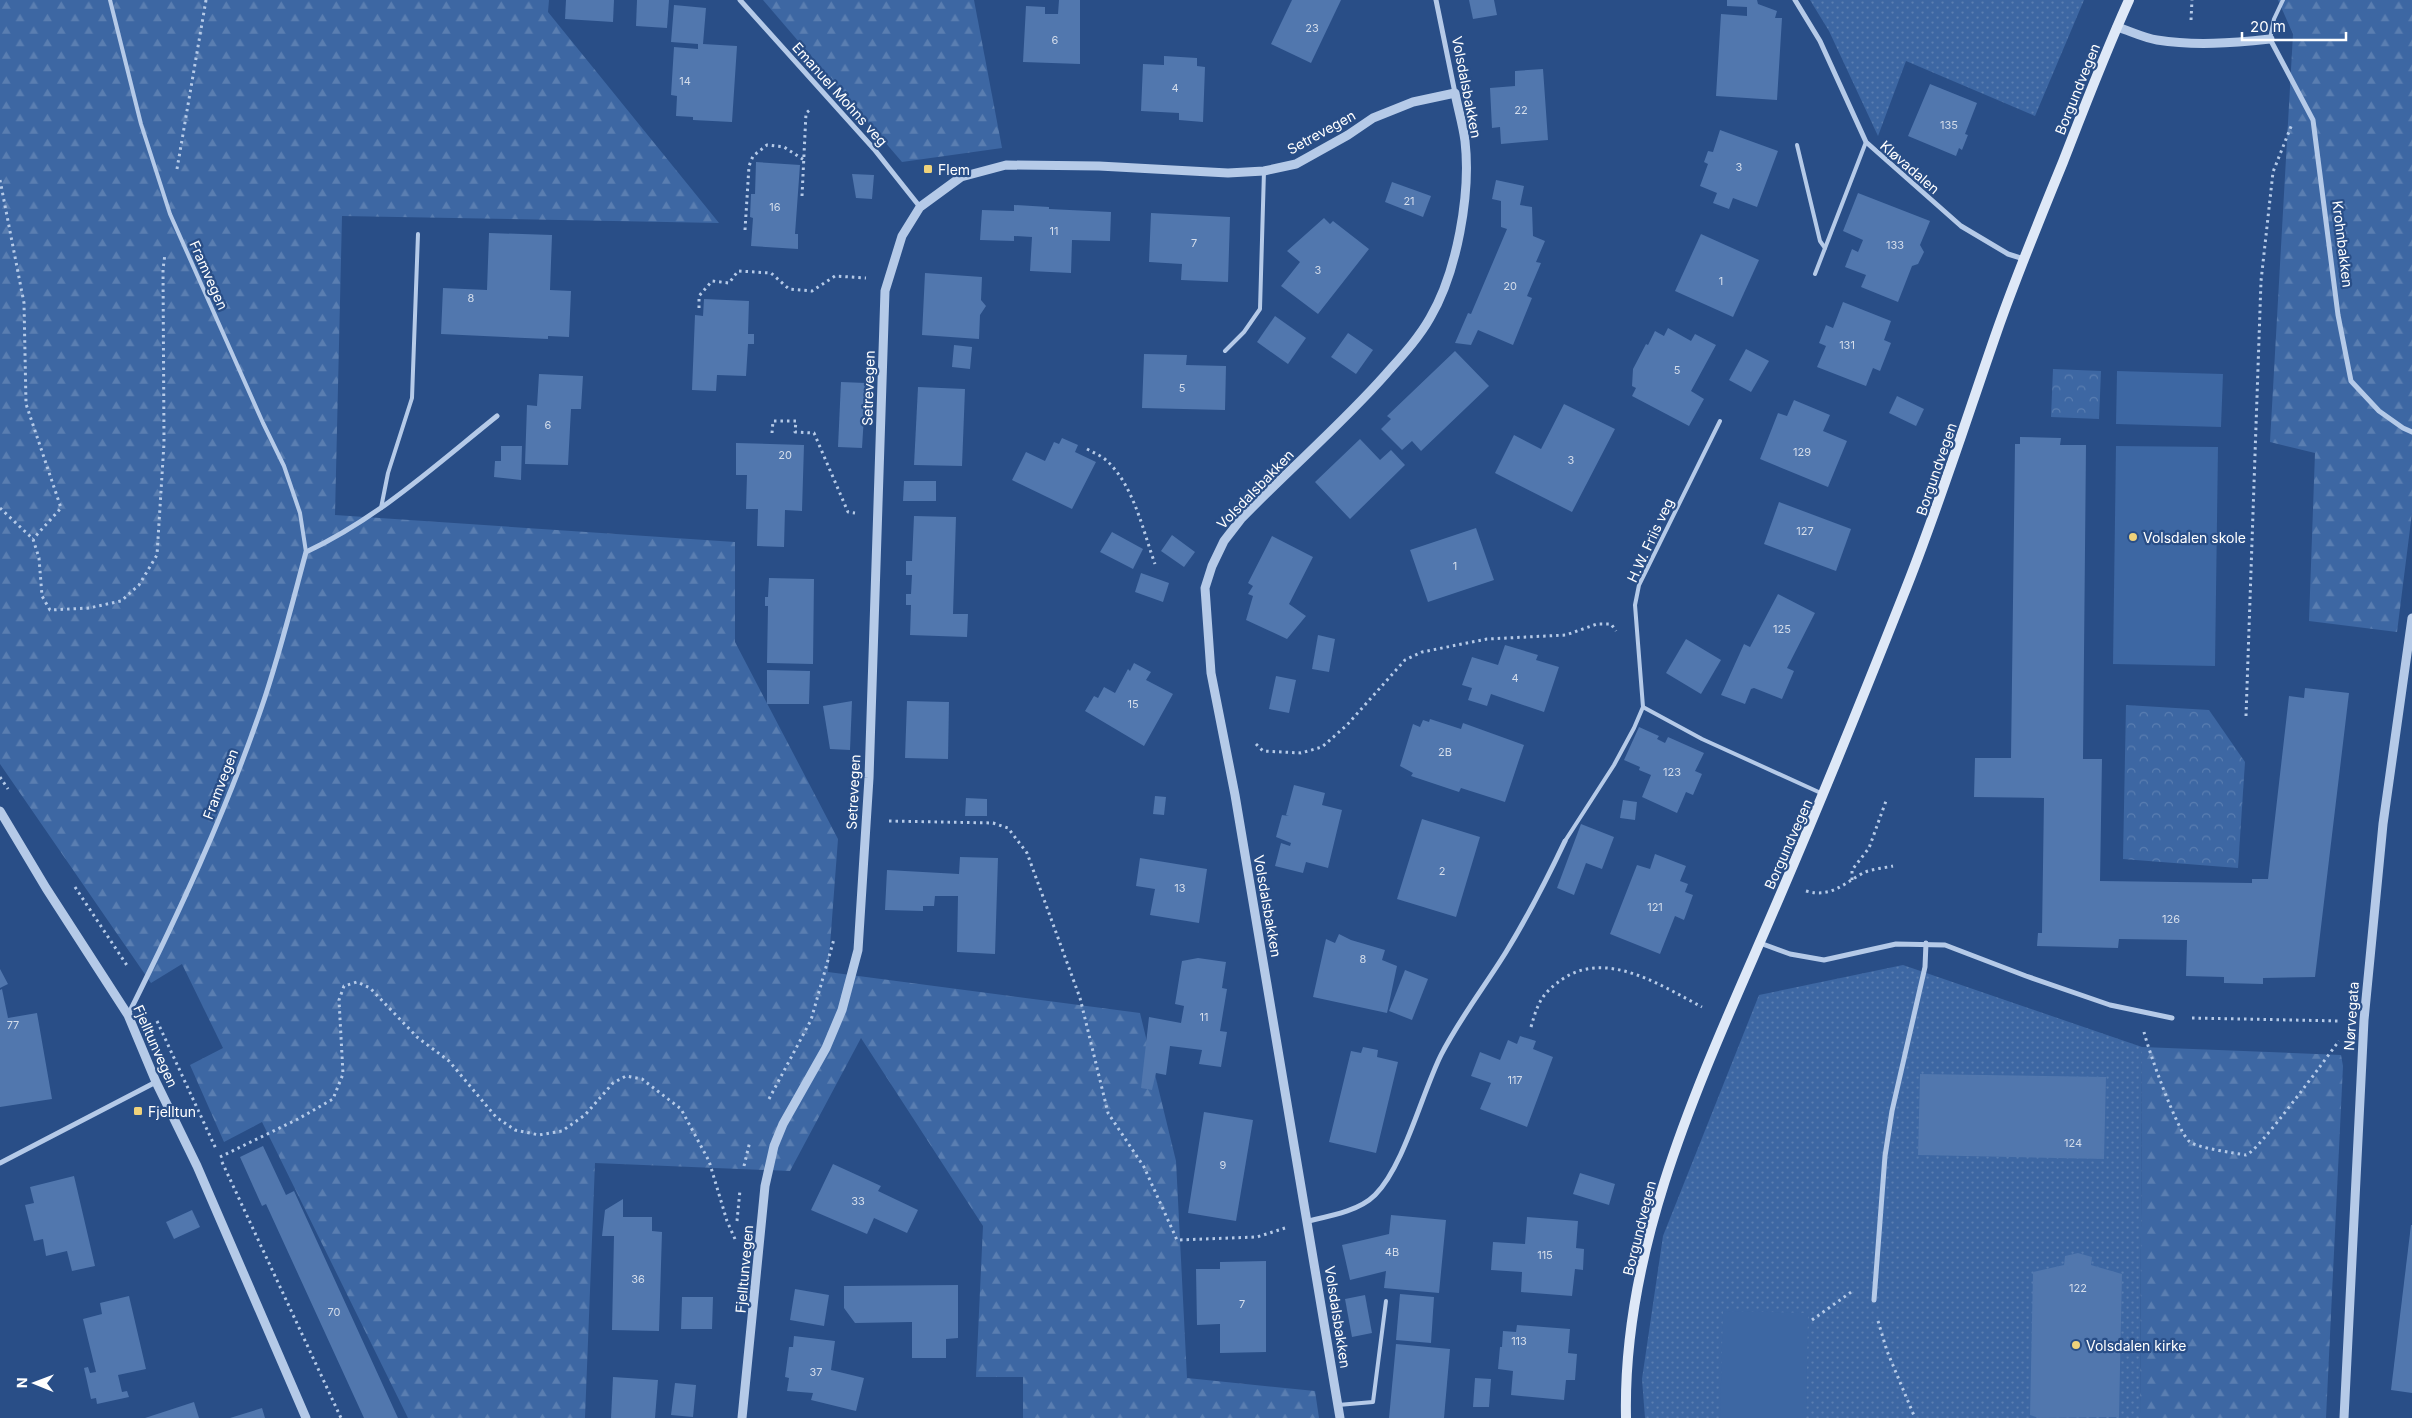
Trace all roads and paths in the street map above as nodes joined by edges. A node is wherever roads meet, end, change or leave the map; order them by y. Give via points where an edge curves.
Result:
1 (110, 0) edge
2 (206, 0) edge
3 (740, 0) edge
4 (1436, 0) edge
5 (1795, 0) edge
6 (2129, 0) edge
7 (2283, 0) edge
8 (2116, 27) junction
9 (2270, 39) junction
10 (1455, 93) junction
11 (828, 98) junction
12 (2307, 107) junction
13 (1866, 142) junction
14 (1797, 145) dead end
15 (804, 160) junction
16 (1264, 171) junction
17 (176, 175) dead end
18 (0, 180) edge
19 (802, 196) dead end
20 (920, 207) junction
21 (170, 214) junction
22 (745, 230) dead end
23 (418, 234) dead end
24 (1825, 248) junction
25 (2024, 259) junction
26 (1815, 274) dead end
27 (866, 287) dead end
28 (699, 308) dead end
29 (1225, 350) dead end
30 (497, 416) dead end
31 (1720, 421) dead end
32 (2412, 432) edge
33 (772, 433) dead end
34 (1087, 449) dead end
35 (0, 508) edge
36 (381, 508) junction
37 (877, 517) junction
38 (32, 538) junction
39 (306, 552) junction
40 (1155, 564) dead end
41 (2412, 618) edge
42 (1620, 636) dead end
43 (1642, 707) junction
44 (2246, 716) dead end
45 (1256, 744) dead end
46 (1824, 795) junction
47 (1886, 801) dead end
48 (0, 811) edge
49 (881, 821) dead end
50 (1566, 842) joint
51 (1893, 866) dead end
52 (1852, 881) junction
53 (1806, 891) dead end
54 (1759, 942) junction
55 (1926, 943) junction
56 (1702, 1008) dead end
57 (2140, 1011) junction
58 (128, 1015) junction
59 (2172, 1018) dead end
60 (2203, 1018) dead end
61 (2348, 1021) dead end
62 (1531, 1027) dead end
63 (2342, 1035) dead end
64 (156, 1082) junction
65 (783, 1124) joint
66 (220, 1157) dead end
67 (0, 1163) edge
68 (1308, 1221) junction
69 (1257, 1237) dead end
70 (735, 1238) dead end
71 (1876, 1281) junction
72 (1874, 1300) joint
73 (1386, 1301) dead end
74 (1812, 1320) dead end
75 (1338, 1406) junction
76 (306, 1418) edge
77 (742, 1418) edge
78 (1340, 1418) edge
79 (1626, 1418) edge
80 (1915, 1418) edge
81 (2344, 1418) edge

1 - 21 lane, Framvegen via 141,124
2 - 17 path
3 - 11 street, Emanuel Mohns veg
4 - 10 street, Volsdalsbakken
5 - 13 street, Kløvadalen via 1820,41
6 - 8 main road, Borgundvegen
7 - 9 lane via 2274,19
8 - 9 street via 2155,40 2190,43 2223,44
8 - 25 main road, Borgundvegen
9 - 12 street, Krohnbakken
10 - 16 street, Setrevegen via 1413,102 1374,118 1296,164
10 - 68 street, Volsdalsbakken via 1465,141 1462,223 1452,263 1431,317 1410,347 1368,394 1241,519 1224,541 1206,588 1211,673
11 - 15 path via 806,112
11 - 20 street, Emanuel Mohns veg
12 - 32 street, Krohnbakken via 2313,120 2338,315 2351,381 2379,411
12 - 44 path via 2296,117 2278,157 2266,227 2261,281
13 - 24 lane
13 - 25 street, Kløvadalen via 1961,226 2008,254
14 - 24 lane via 1820,241
15 - 19 path
15 - 22 path via 784,147 766,145 753,156 749,166
16 - 20 street, Setrevegen via 1228,173 1006,165 961,177
16 - 29 lane via 1260,309 1244,332
18 - 38 path via 24,303 26,404 61,508
20 - 37 street, Setrevegen via 902,236 885,291
21 - 38 path via 163,269 164,443 157,555 139,585 120,601 89,608 50,610 42,596 39,558
21 - 39 lane, Framvegen via 284,466 300,513
23 - 36 lane via 412,398 388,473
24 - 26 lane
25 - 46 main road, Borgundvegen via 1924,543
27 - 28 path via 867,278 835,276 812,291 789,289 771,273 738,271 728,283 712,282 699,296
30 - 36 street
31 - 43 lane, H.W. Friis veg via 1639,585 1635,605
33 - 37 path via 773,421 796,421 795,432 814,433 848,512
34 - 40 path via 1106,460 1117,472 1132,499
35 - 38 path
36 - 39 street via 338,537
37 - 65 street, Setrevegen via 869,778 858,950 845,1002 829,1040
39 - 58 street, Framvegen via 261,711 202,863
41 - 81 street, Nørvegata via 2383,824 2364,1020
42 - 45 path via 1611,624 1597,624 1566,635 1487,640 1422,652 1405,660 1347,725 1322,747 1301,753 1263,751
43 - 46 lane via 1702,739
43 - 50 lane, H.W. Friis veg via 1614,765
46 - 54 main road, Borgundvegen
47 - 52 path via 1869,848 1852,870
48 - 58 street, Fjelltunvegen
49 - 69 path via 993,823 1008,828 1027,853 1080,998 1108,1113 1144,1168 1177,1240
50 - 68 street via 1506,952 1441,1056 1388,1178 1370,1199 1342,1213
51 - 52 path via 1864,872
52 - 53 path via 1841,888 1818,894
54 - 55 street via 1790,954 1824,960 1896,944
54 - 79 main road, Borgundvegen via 1690,1112 1655,1214 1637,1292
55 - 57 street via 1945,945 2092,998
55 - 71 street via 1925,967 1890,1120
56 - 62 path via 1666,988 1621,970 1595,966 1574,972 1546,990
57 - 59 street
57 - 63 path via 2146,1041 2183,1135 2190,1143 2246,1155 2272,1129
58 - 64 street, Fjelltunvegen
60 - 61 path
64 - 67 street
64 - 76 street, Fjelltunvegen via 198,1166
65 - 77 street, Fjelltunvegen via 774,1146 765,1186
66 - 70 path via 333,1099 343,1074 339,1000 344,986 357,982 370,988 417,1037 449,1061 496,1117 515,1130 539,1135 562,1131 585,1115 613,1083 626,1076 642,1079 681,1109 709,1161 726,1220
68 - 75 street, Volsdalsbakken
71 - 72 street
71 - 74 path via 1866,1280
72 - 80 path via 1887,1352
73 - 75 lane via 1374,1402
75 - 78 street, Volsdalsbakken

